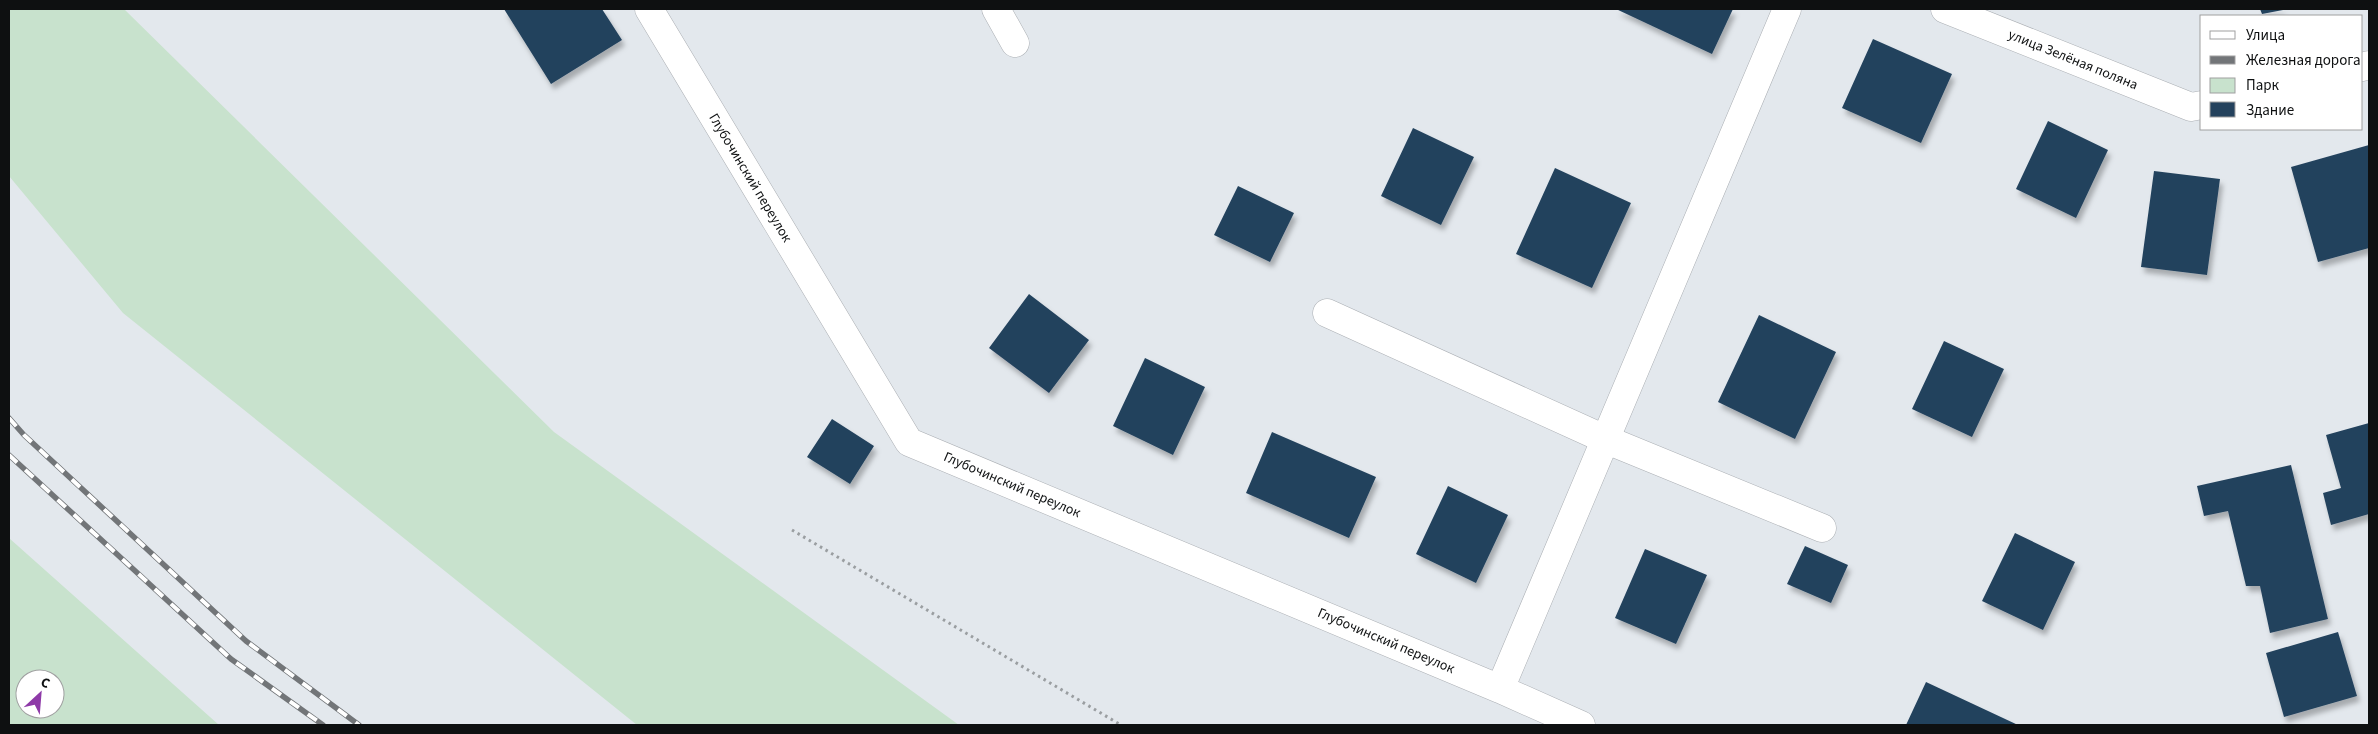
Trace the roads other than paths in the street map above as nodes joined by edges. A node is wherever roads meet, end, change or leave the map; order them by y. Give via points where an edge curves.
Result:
1 (649, 9) edge
2 (996, 9) edge
3 (1787, 9) edge
4 (1946, 9) edge
5 (1015, 43) dead end
6 (2200, 105) edge
7 (1327, 313) dead end
8 (1607, 440) junction
9 (1822, 528) dead end
10 (1500, 689) junction
11 (1581, 725) edge

1 - 10 street, Глубочинский переулок via 909,442
2 - 5 street
3 - 8 street
4 - 6 street, улица Зелёная поляна via 2191,107
7 - 8 street
8 - 9 street
8 - 10 street
10 - 11 street, Глубочинский переулок

